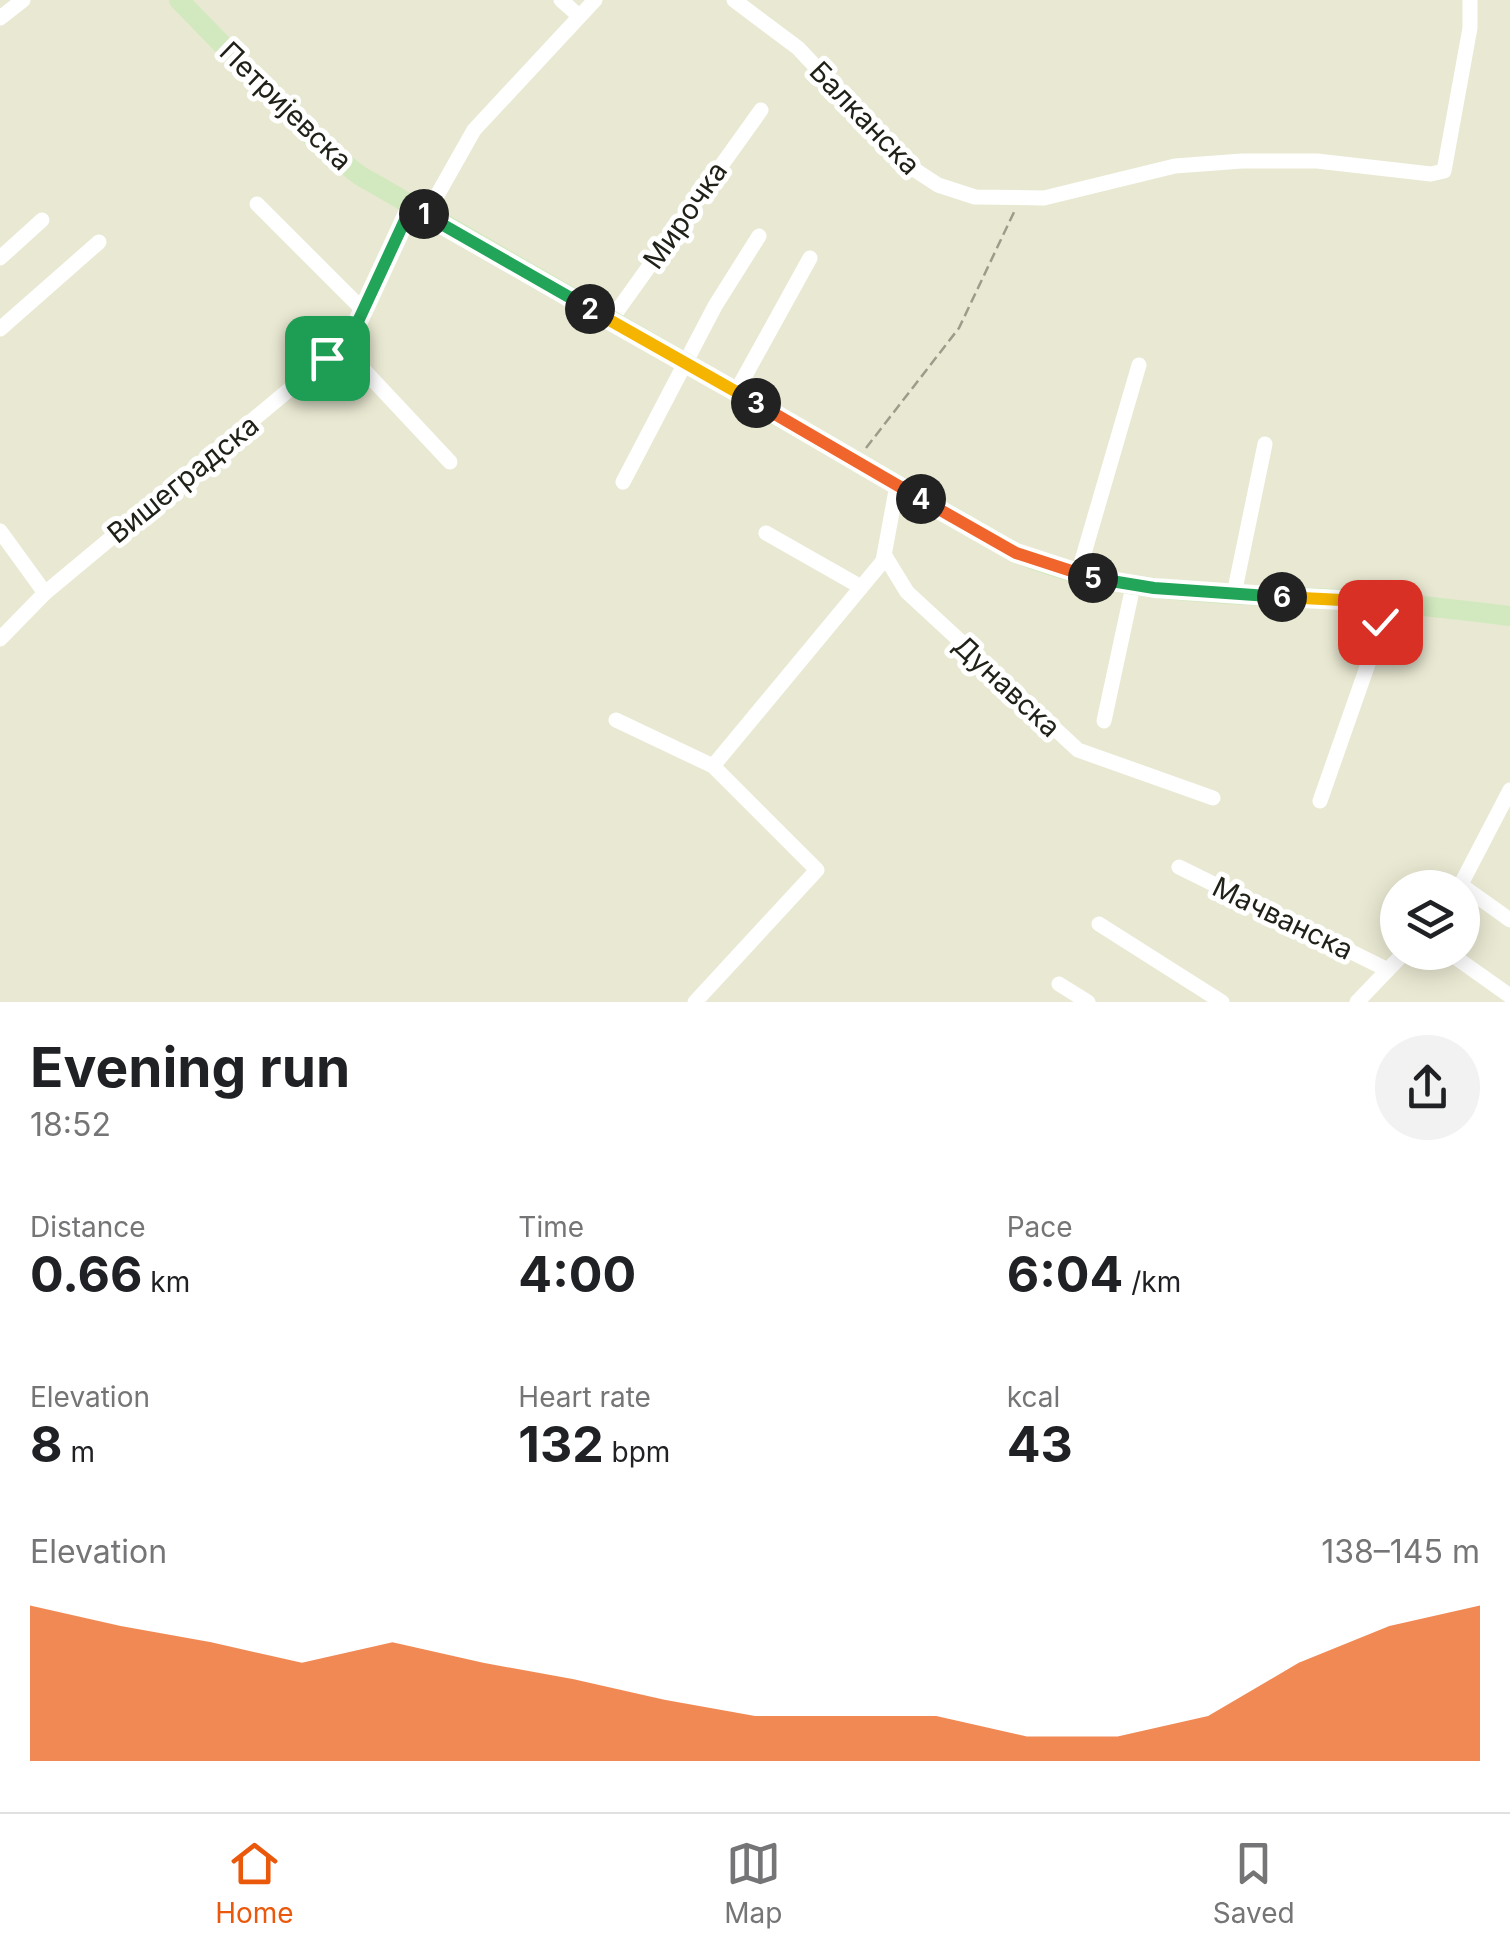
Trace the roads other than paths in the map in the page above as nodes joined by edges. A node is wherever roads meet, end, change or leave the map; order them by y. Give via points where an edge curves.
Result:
1 (23, 0) edge
2 (180, 0) edge
3 (561, 0) edge
4 (595, 0) edge
5 (734, 0) edge
6 (1470, 0) edge
7 (579, 16) junction
8 (0, 18) edge
9 (760, 110) dead end
10 (257, 204) dead end
11 (419, 211) junction
12 (42, 220) dead end
13 (759, 236) dead end
14 (100, 242) dead end
15 (0, 258) edge
16 (810, 258) dead end
17 (364, 311) junction
18 (610, 321) junction
19 (0, 329) edge
20 (354, 330) junction
21 (686, 363) junction
22 (1140, 365) dead end
23 (736, 392) junction
24 (1266, 444) dead end
25 (450, 462) dead end
26 (623, 482) dead end
27 (898, 484) junction
28 (0, 531) edge
29 (766, 534) dead end
30 (885, 556) junction
31 (1078, 574) junction
32 (1133, 586) junction
33 (860, 587) junction
34 (45, 593) junction
35 (1234, 594) junction
36 (1382, 602) junction
37 (1510, 616) edge
38 (0, 639) edge
39 (616, 720) dead end
40 (1104, 721) dead end
41 (713, 766) junction
42 (1510, 790) edge
43 (1213, 798) dead end
44 (1320, 800) dead end
45 (1178, 867) dead end
46 (1468, 870) edge
47 (1480, 900) edge
48 (1510, 920) edge
49 (1099, 924) dead end
50 (1380, 967) edge
51 (1386, 970) edge
52 (1473, 970) edge
53 (1059, 984) dead end
54 (1510, 996) edge
55 (695, 1002) edge
56 (1088, 1002) edge
57 (1222, 1002) edge
58 (1357, 1002) edge

1 - 8 street
2 - 11 main road, Петријевска via 316,140
3 - 7 street
4 - 7 street, Вишеградска
5 - 6 street, Балканска via 798,48 870,130 926,179 975,197 1019,200 1242,161 1444,171
7 - 11 street, Вишеградска via 474,130
9 - 18 street, Мирочка
10 - 17 street
11 - 17 street, Вишеградска
11 - 18 main road, Петријевска
12 - 15 street
13 - 21 street
14 - 19 street
16 - 23 street
17 - 20 street, Вишеградска
18 - 21 main road, Петријевска
20 - 25 street via 361,366
20 - 34 street, Вишеградска via 260,417
21 - 23 main road, Петријевска
21 - 26 street
22 - 31 street
23 - 27 main road, Петријевска
24 - 35 street
27 - 30 street
27 - 31 main road, Петријевска via 996,543
28 - 34 street
29 - 33 street
30 - 33 street
30 - 43 street, Дунавска via 907,592 1078,750
31 - 32 main road, Петријевска
32 - 35 main road, Петријевска
32 - 40 street
33 - 41 street
34 - 38 street, Вишеградска
35 - 36 main road, Петријевска
36 - 37 main road, Петријевска
36 - 44 street via 1374,647
39 - 41 street
41 - 55 street via 817,870
42 - 46 street
45 - 50 street, Мачванска
47 - 48 street
49 - 57 street
51 - 58 street
52 - 54 street
53 - 56 street

